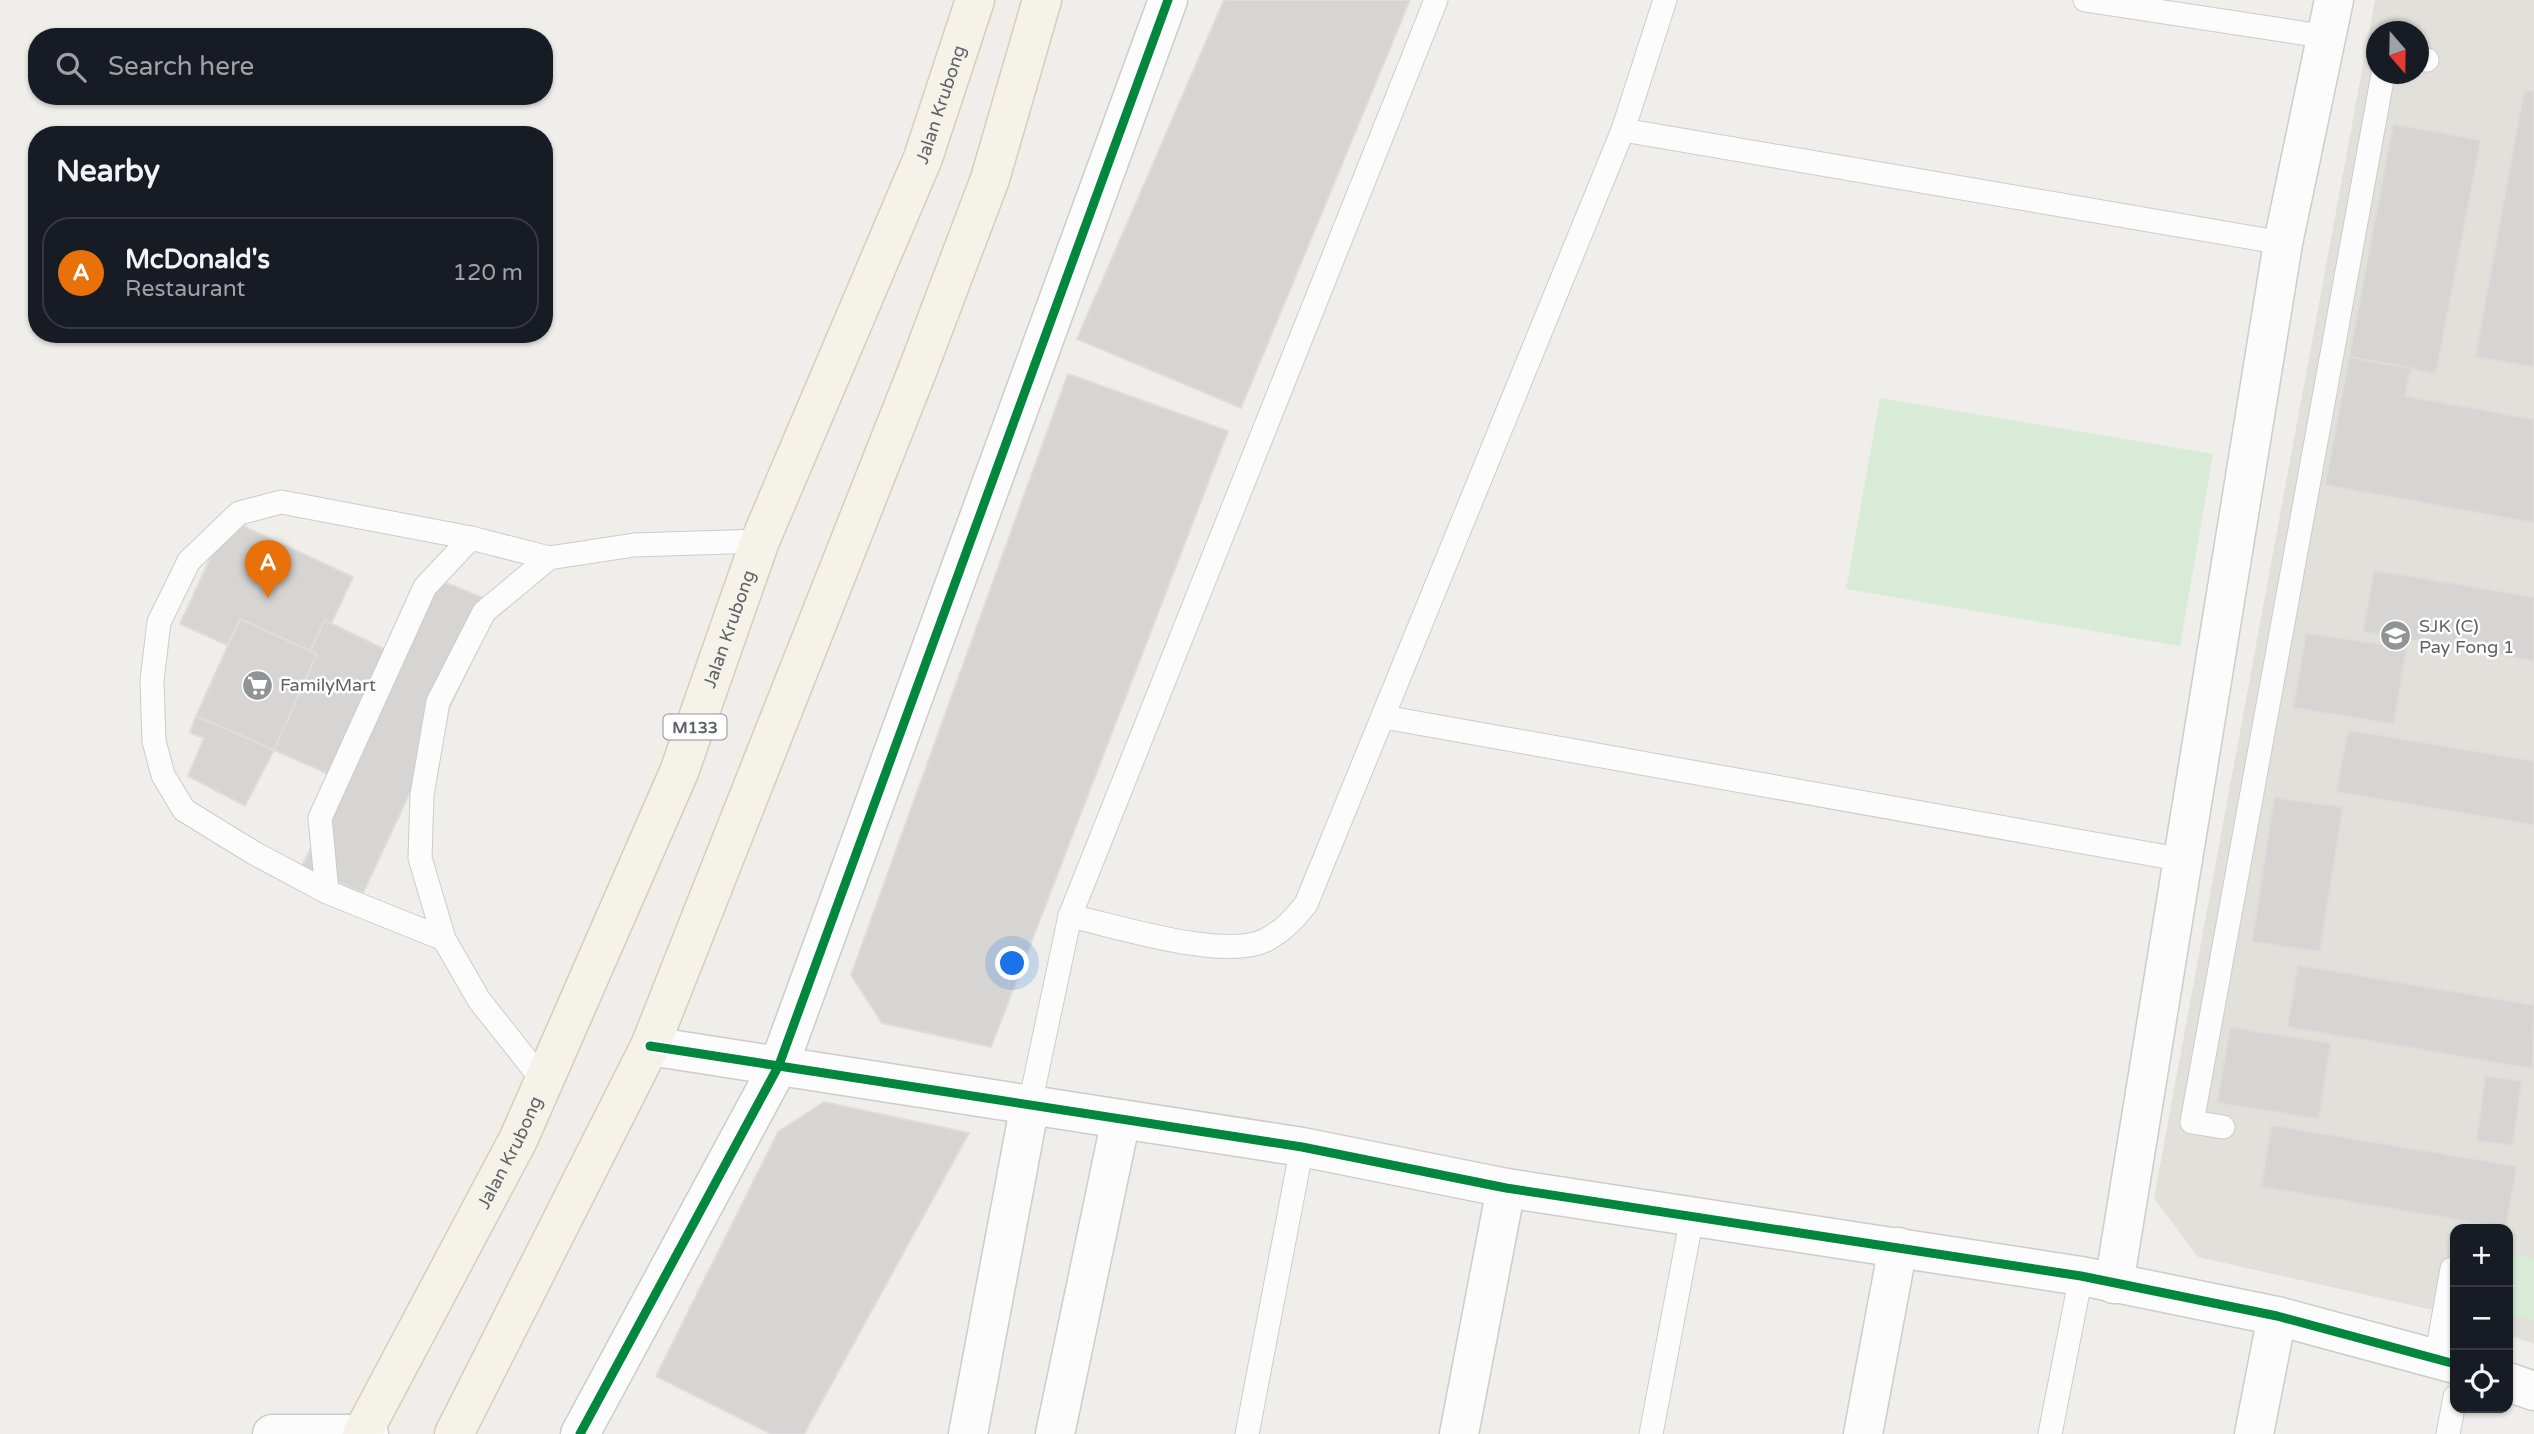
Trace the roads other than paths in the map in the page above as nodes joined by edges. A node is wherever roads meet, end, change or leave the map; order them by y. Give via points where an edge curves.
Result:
1 (975, 0) edge
2 (1042, 0) edge
3 (1168, 0) edge
4 (1436, 0) edge
5 (1665, 0) edge
6 (2085, 0) edge
7 (2334, 0) edge
8 (2328, 37) junction
9 (2381, 84) edge
10 (1623, 130) junction
11 (2283, 243) junction
12 (471, 538) junction
13 (760, 541) junction
14 (549, 558) junction
15 (1384, 717) junction
16 (2184, 860) junction
17 (327, 892) junction
18 (1070, 916) junction
19 (444, 939) junction
20 (650, 1046) junction
21 (779, 1065) junction
22 (544, 1082) junction
23 (1030, 1104) junction
24 (1121, 1119) junction
25 (2223, 1127) dead end
26 (1302, 1147) junction
27 (1506, 1188) junction
28 (1692, 1217) junction
29 (1898, 1247) junction
30 (2098, 1280) junction
31 (2451, 1287) edge
32 (2277, 1316) junction
33 (2445, 1362) edge
34 (2513, 1384) edge
35 (2534, 1391) edge
36 (2452, 1413) edge
37 (364, 1433) edge
38 (272, 1434) edge
39 (454, 1434) edge
40 (580, 1434) edge
41 (968, 1434) edge
42 (1055, 1434) edge
43 (1247, 1434) edge
44 (1460, 1434) edge
45 (1651, 1434) edge
46 (1863, 1434) edge
47 (2050, 1434) edge
48 (2254, 1434) edge
49 (2448, 1434) edge

1 - 13 main road, Jalan Krubong / M133 via 923,158
2 - 20 main road via 990,178
3 - 21 street
4 - 18 lane
5 - 10 lane
6 - 8 lane
7 - 8 street
8 - 11 street
9 - 25 lane via 2192,1122
10 - 11 lane
10 - 15 lane
11 - 16 street
12 - 14 lane
12 - 17 lane via 425,587 320,818
12 - 17 lane via 281,502 239,513 189,561 159,622 152,680 154,741 163,775 184,810
13 - 14 lane via 634,545
13 - 22 main road, Jalan Krubong / M133 via 679,772
14 - 19 lane via 484,612 438,702 422,795 420,858
15 - 16 lane
15 - 18 lane via 1306,904 1289,925 1264,941 1233,948 1200,944
16 - 30 street
17 - 19 lane
18 - 23 lane
19 - 22 lane via 479,1000
20 - 21 street
20 - 39 main road
21 - 23 street
21 - 40 street
22 - 37 main road, Jalan Krubong / M133
23 - 24 street
23 - 41 street
24 - 26 street
24 - 42 street
26 - 27 street
26 - 43 lane
27 - 28 street
27 - 44 street
28 - 29 street
28 - 45 lane
29 - 30 street
29 - 46 street
30 - 32 street
30 - 47 lane
31 - 33 lane
32 - 33 street
32 - 48 street
34 - 35 street
36 - 49 lane
37 - 38 street

